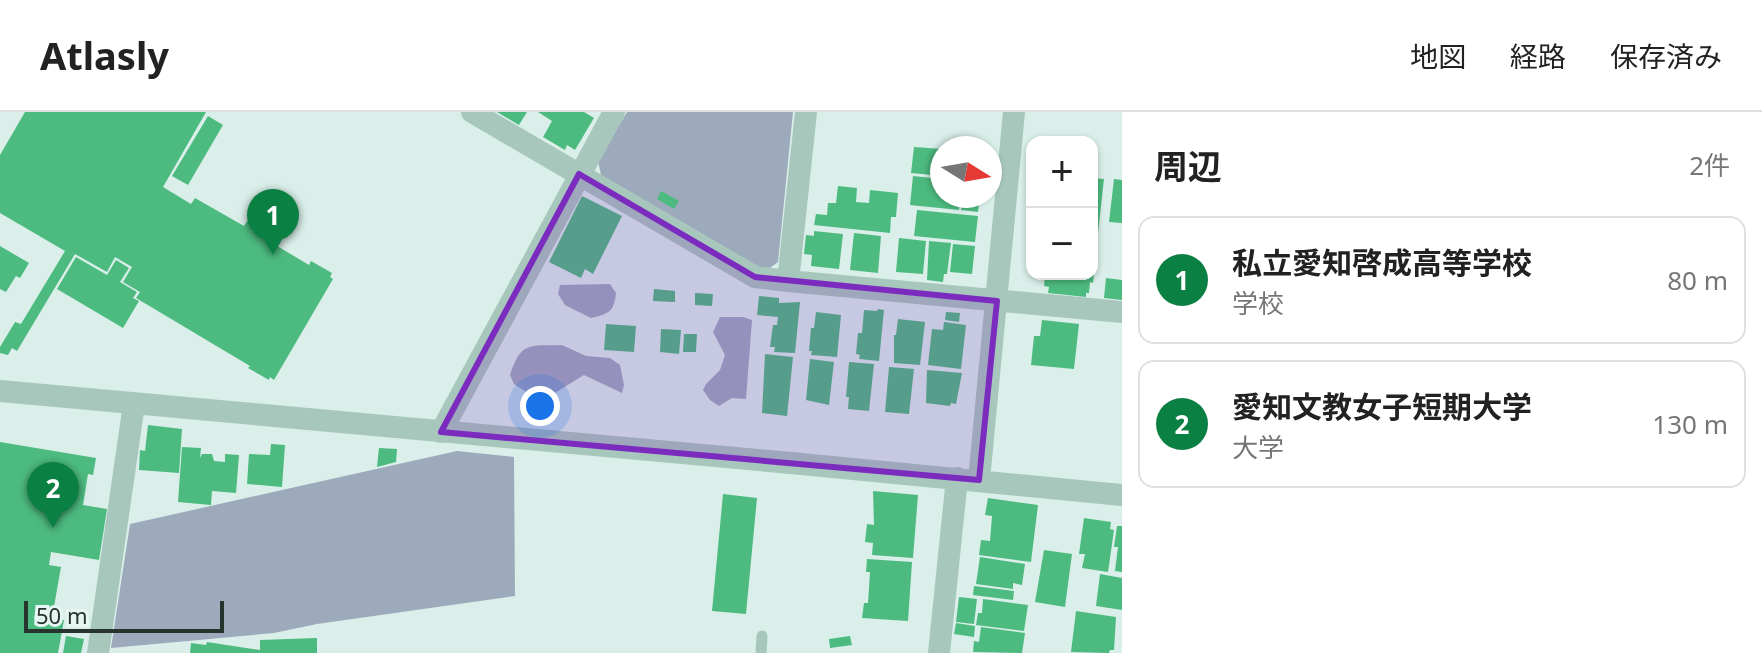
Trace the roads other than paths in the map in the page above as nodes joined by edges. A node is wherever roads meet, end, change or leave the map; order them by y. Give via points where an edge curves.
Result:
1 (472, 112) edge
2 (614, 112) edge
3 (806, 112) edge
4 (1014, 112) edge
5 (579, 174) junction
6 (788, 281) junction
7 (997, 301) junction
8 (1122, 312) edge
9 (0, 391) edge
10 (134, 404) junction
11 (441, 432) junction
12 (968, 479) junction
13 (1122, 495) edge
14 (762, 636) dead end
15 (98, 653) edge
16 (761, 653) edge
17 (939, 653) edge

1 - 5 street
2 - 5 street
3 - 6 street
4 - 7 street
5 - 6 street via 755,277
5 - 11 street
6 - 7 street
7 - 8 street
7 - 12 street
9 - 10 street
10 - 11 street
10 - 15 street
11 - 12 street
12 - 13 street
12 - 17 street
14 - 16 lane

